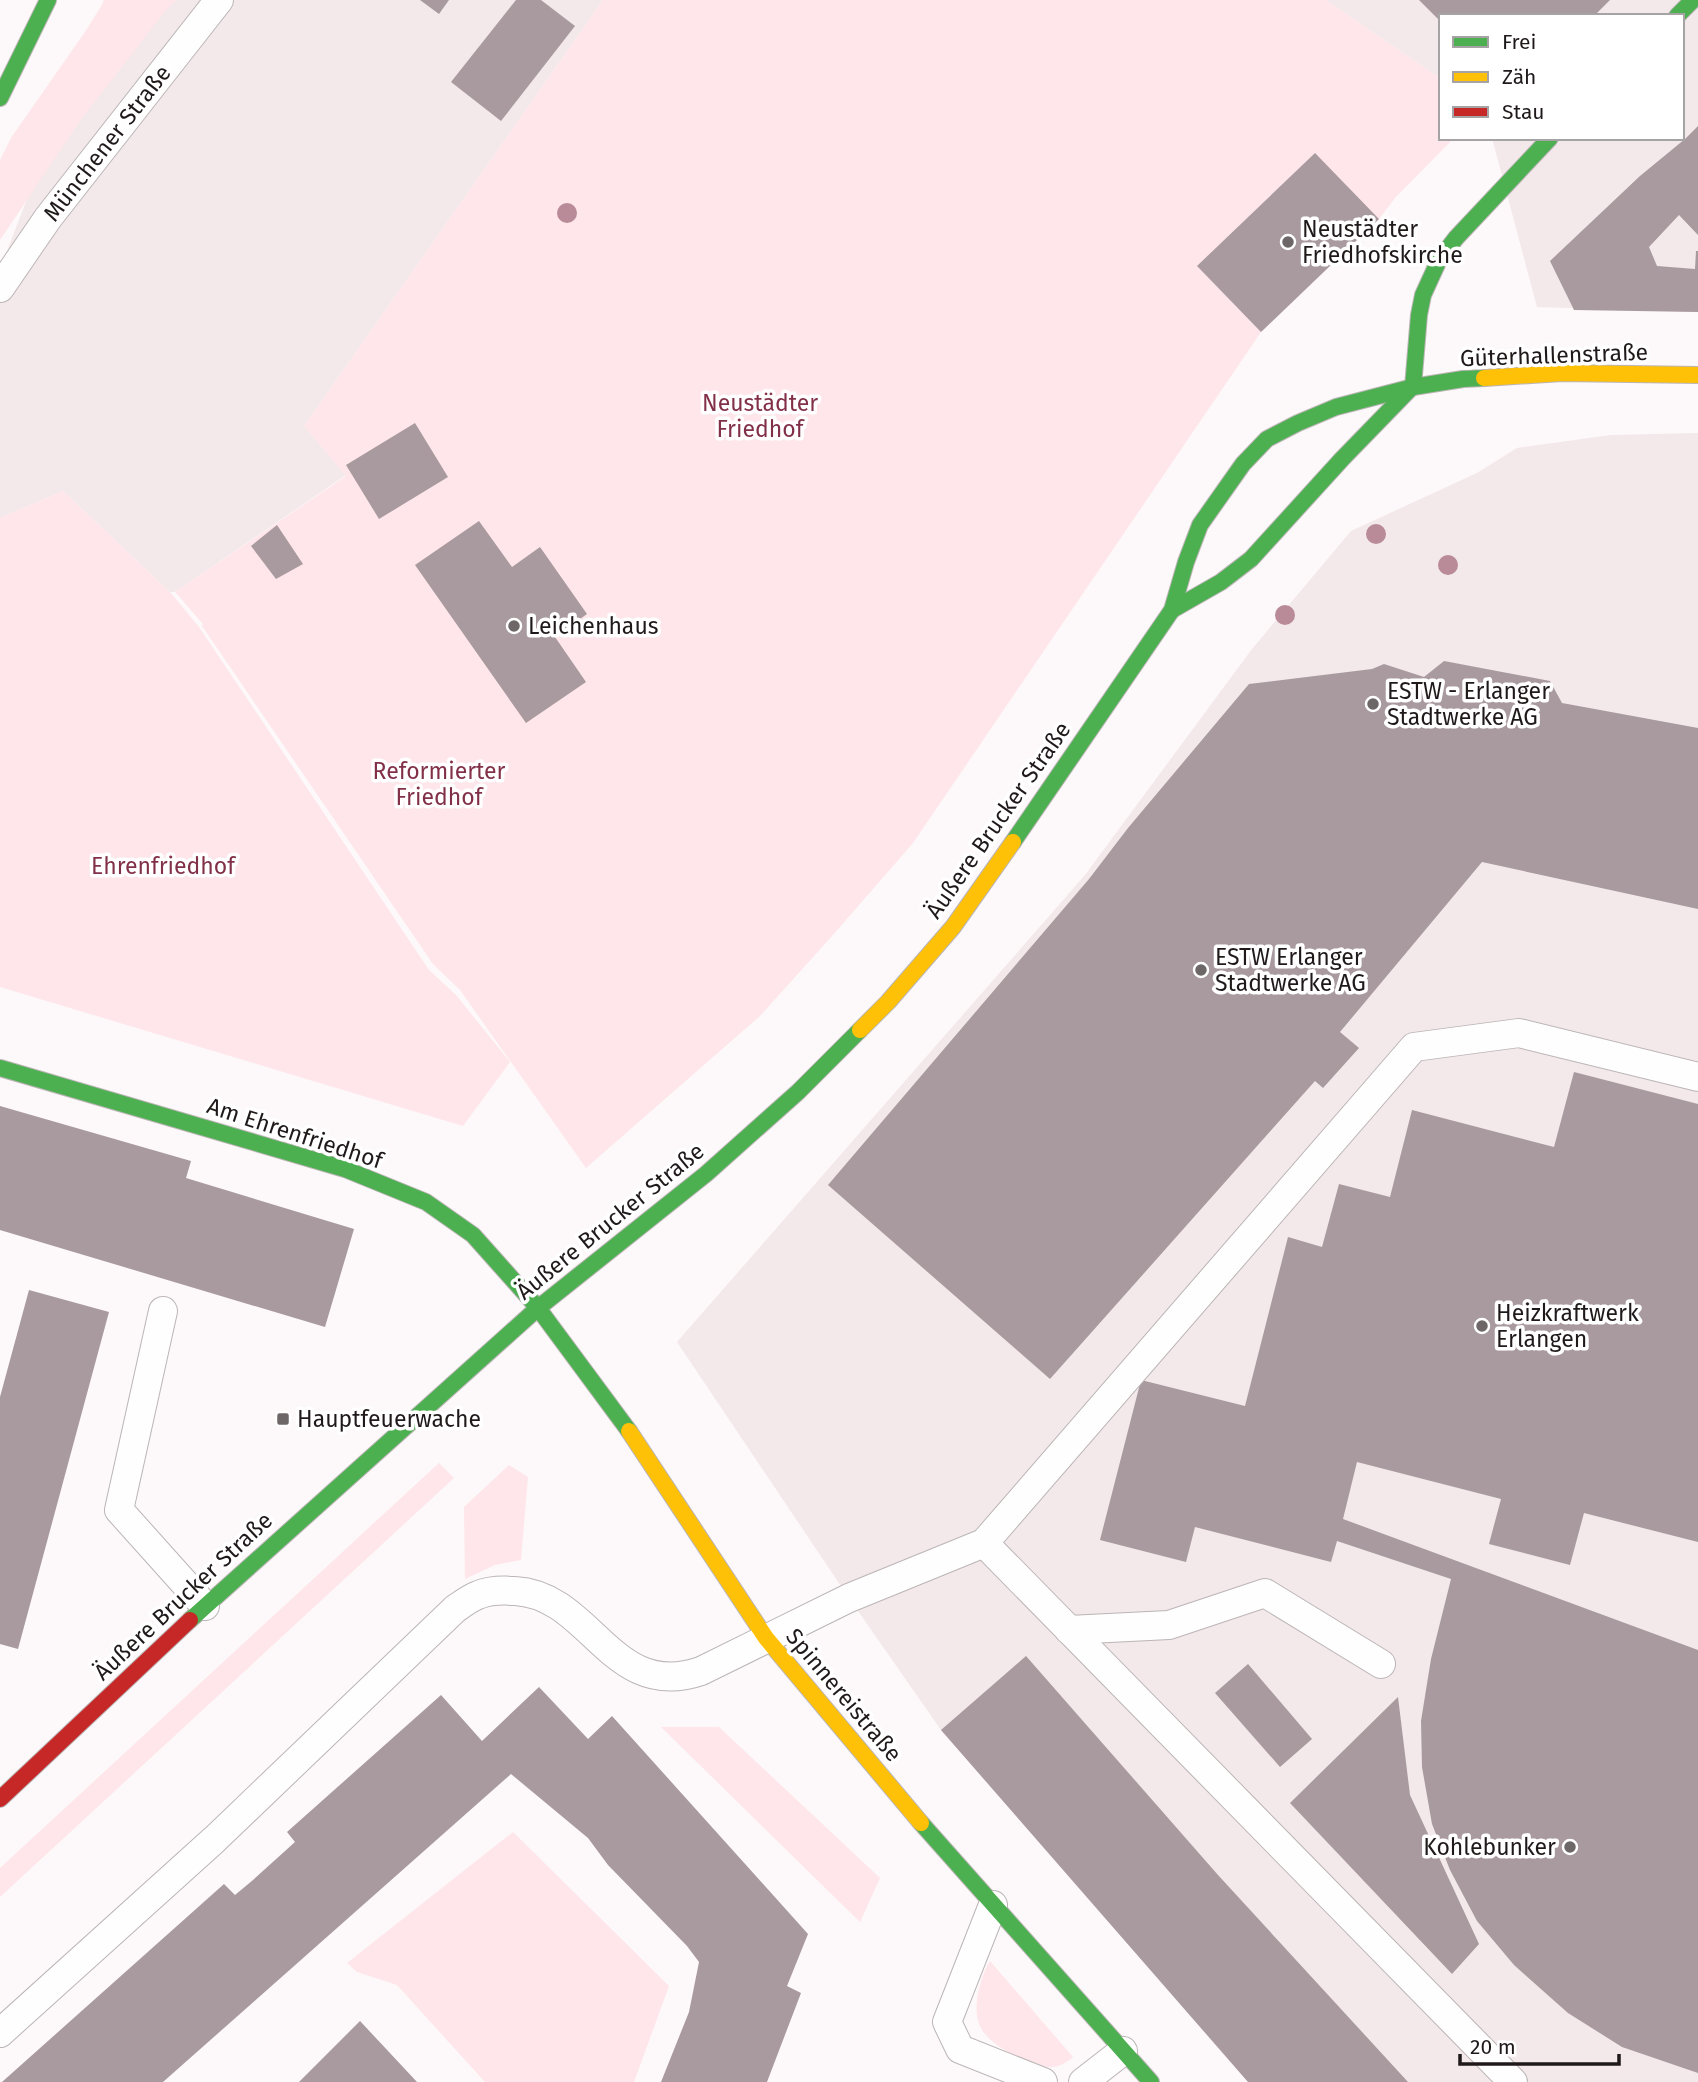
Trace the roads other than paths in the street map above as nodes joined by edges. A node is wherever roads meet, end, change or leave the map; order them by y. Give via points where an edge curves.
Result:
1 (48, 0) edge
2 (219, 0) edge
3 (1693, 0) edge
4 (1679, 14) edge
5 (0, 97) edge
6 (1548, 140) edge
7 (0, 288) edge
8 (1698, 374) edge
9 (1413, 387) junction
10 (1172, 610) junction
11 (0, 1068) edge
12 (1698, 1077) edge
13 (538, 1308) junction
14 (163, 1311) dead end
15 (985, 1543) junction
16 (205, 1606) junction
17 (1069, 1630) junction
18 (766, 1638) junction
19 (1381, 1664) dead end
20 (0, 1799) edge
21 (993, 1905) junction
22 (0, 2033) edge
23 (1123, 2050) junction
24 (1043, 2082) edge
25 (1083, 2082) edge
26 (1151, 2082) edge
27 (1513, 2082) edge

1 - 5 street
2 - 7 lane, Münchener Straße via 48,218
3 - 4 street
6 - 9 street via 1439,260 1423,295
8 - 9 street, Güterhallenstraße via 1512,375
9 - 10 street, Äußere Brucker Straße via 1251,559
9 - 10 street, Äußere Brucker Straße via 1336,407 1267,439 1242,464 1200,525
10 - 13 street, Äußere Brucker Straße via 1035,813 960,916 888,1002 798,1092 706,1174
11 - 13 street, Am Ehrenfriedhof via 345,1169 426,1202 473,1235
12 - 15 lane via 1519,1033 1414,1047
13 - 16 street, Äußere Brucker Straße
13 - 18 street, Spinnereistraße via 614,1409
14 - 16 lane via 119,1510
15 - 17 lane
15 - 18 lane via 849,1598
16 - 20 street, Äußere Brucker Straße
17 - 19 lane via 1169,1625 1265,1593
17 - 27 lane
18 - 21 street, Spinnereistraße
18 - 22 lane via 701,1671 664,1677 632,1667 616,1656 558,1604 527,1592 498,1590 477,1595 455,1609 215,1839
21 - 23 street, Spinnereistraße
21 - 24 lane via 947,2022 960,2049
23 - 25 lane
23 - 26 street, Spinnereistraße

